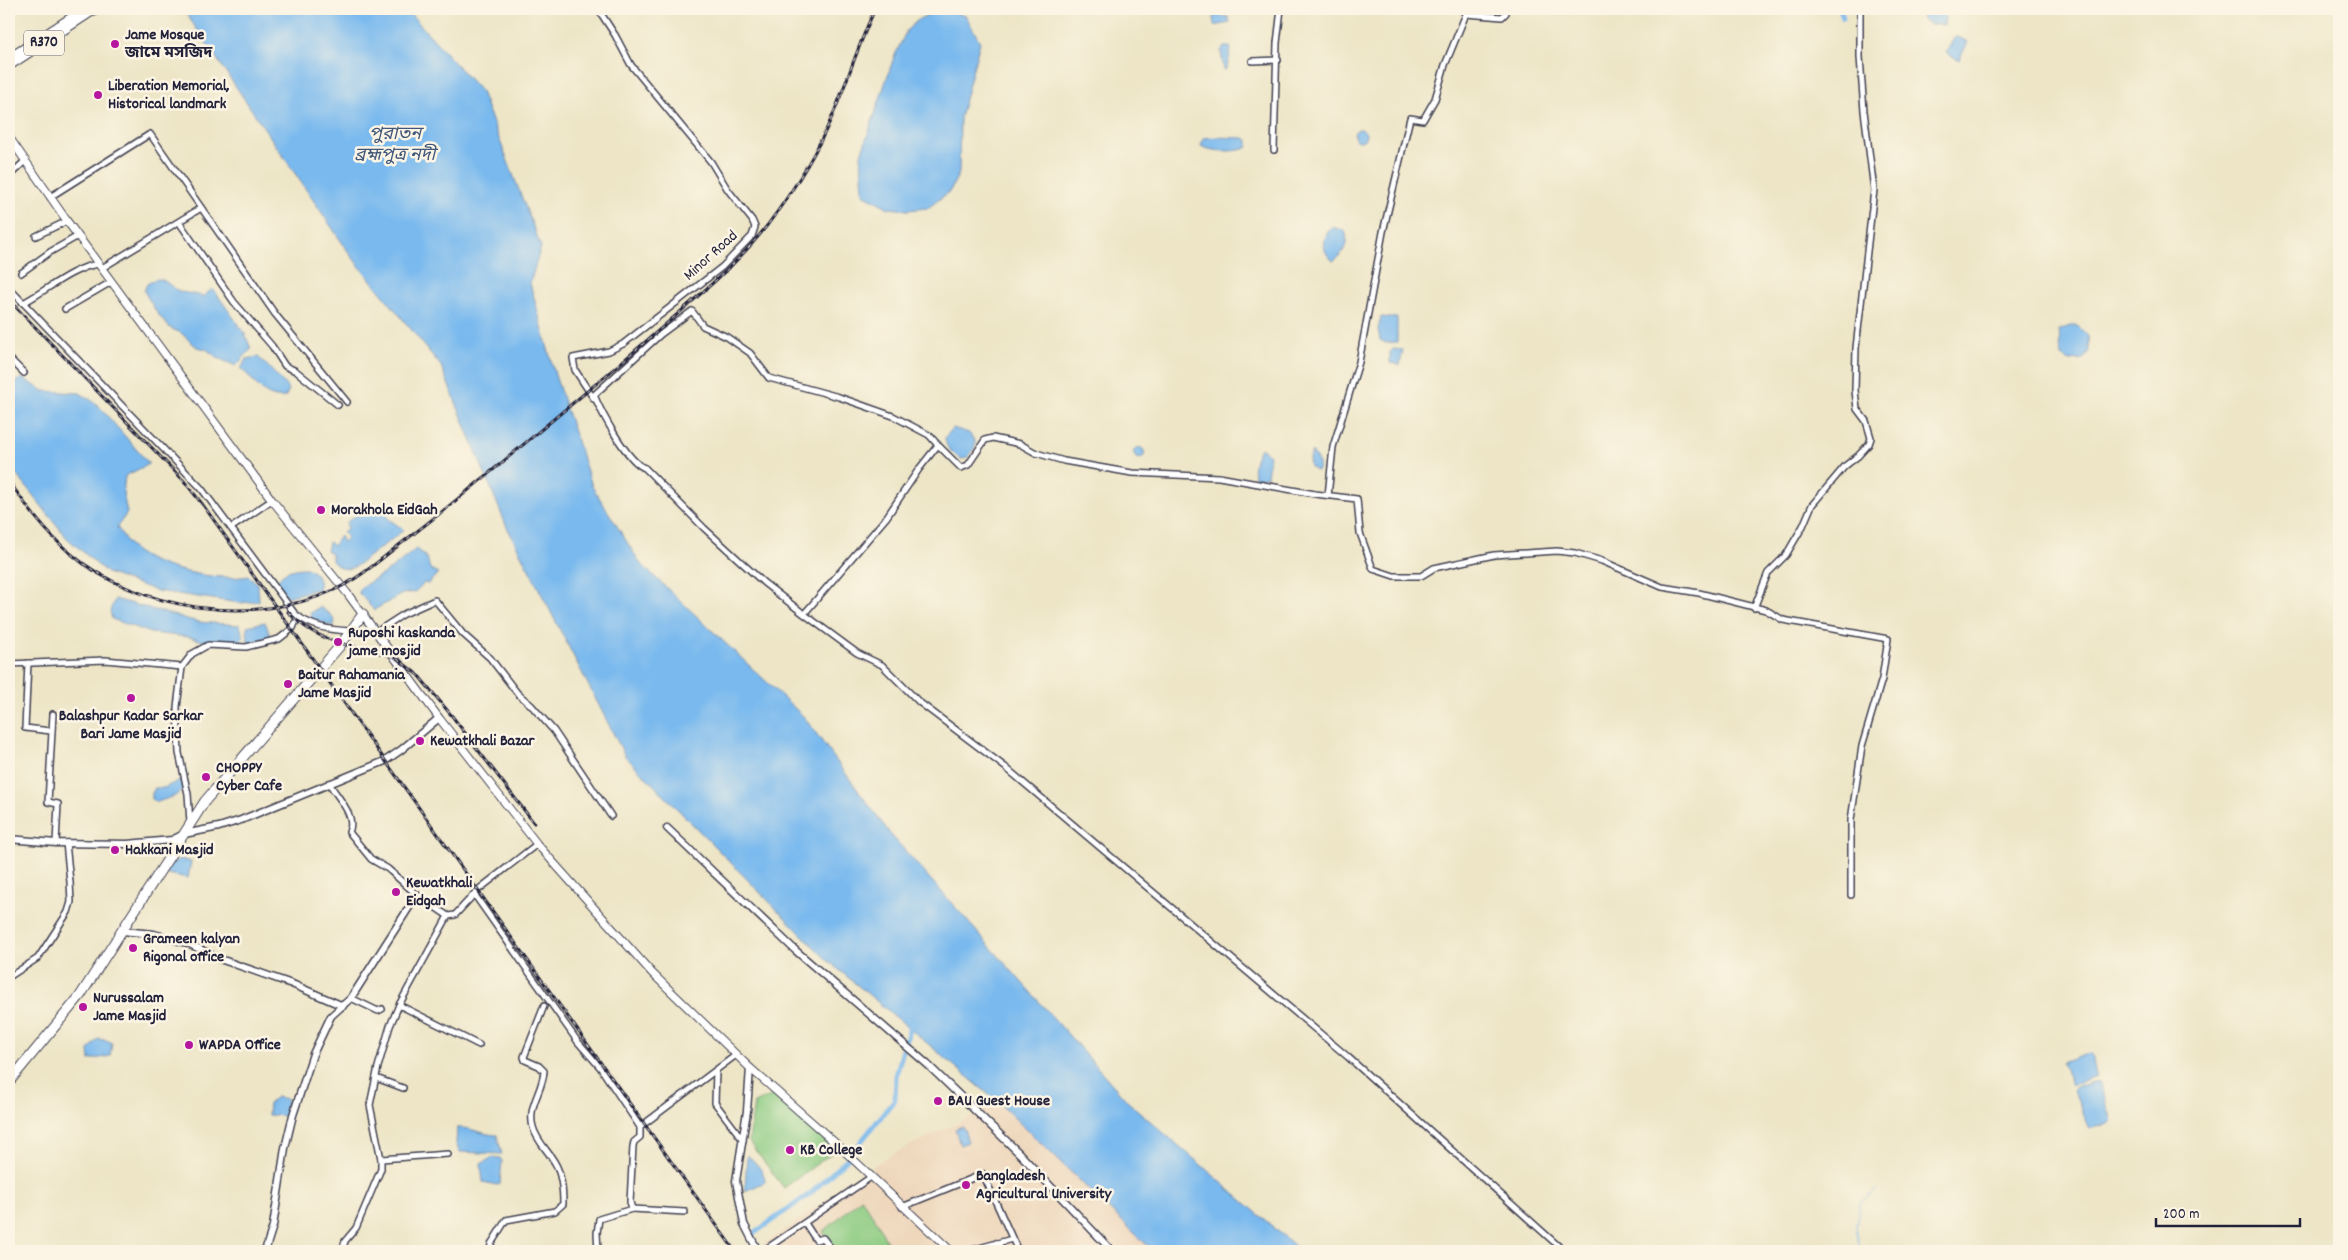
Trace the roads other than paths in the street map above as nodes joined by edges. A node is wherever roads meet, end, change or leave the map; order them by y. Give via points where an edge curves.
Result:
1 (84, 9) edge
2 (96, 9) edge
3 (598, 9) edge
4 (1281, 9) edge
5 (1506, 9) edge
6 (1860, 9) edge
7 (76, 14) edge
8 (12, 59) edge
9 (1278, 60) junction
10 (1252, 61) dead end
11 (9, 66) edge
12 (9, 71) edge
13 (9, 138) edge
14 (1274, 150) dead end
15 (25, 160) junction
16 (9, 176) edge
17 (50, 197) junction
18 (201, 208) junction
19 (67, 221) junction
20 (180, 222) junction
21 (36, 236) dead end
22 (78, 236) junction
23 (100, 266) junction
24 (21, 273) dead end
25 (112, 282) junction
26 (9, 288) edge
27 (23, 303) junction
28 (65, 309) dead end
29 (9, 358) edge
30 (24, 374) dead end
31 (347, 402) dead end
32 (338, 405) dead end
33 (599, 407) junction
34 (938, 445) junction
35 (1328, 496) junction
36 (272, 500) junction
37 (230, 528) junction
38 (1754, 608) junction
39 (363, 614) junction
40 (804, 614) junction
41 (298, 616) junction
42 (351, 631) junction
43 (376, 632) junction
44 (28, 663) junction
45 (9, 664) edge
46 (182, 667) junction
47 (53, 714) dead end
48 (439, 718) junction
49 (51, 731) junction
50 (329, 783) junction
51 (611, 816) dead end
52 (190, 824) junction
53 (667, 828) dead end
54 (184, 834) junction
55 (10, 838) edge
56 (56, 843) junction
57 (66, 843) junction
58 (537, 844) junction
59 (9, 868) edge
60 (474, 894) junction
61 (417, 895) junction
62 (1851, 895) dead end
63 (448, 916) junction
64 (122, 931) junction
65 (9, 977) edge
66 (351, 998) junction
67 (399, 1005) junction
68 (343, 1006) junction
69 (544, 1006) dead end
70 (382, 1010) dead end
71 (479, 1045) dead end
72 (736, 1055) junction
73 (750, 1068) junction
74 (716, 1071) junction
75 (376, 1078) junction
76 (9, 1082) edge
77 (403, 1088) dead end
78 (640, 1127) junction
79 (744, 1140) junction
80 (448, 1154) dead end
81 (381, 1159) junction
82 (871, 1177) junction
83 (902, 1207) junction
84 (632, 1209) junction
85 (685, 1212) dead end
86 (805, 1223) junction
87 (1012, 1239) junction
88 (996, 1243) junction
89 (266, 1251) edge
90 (342, 1251) edge
91 (490, 1251) edge
92 (598, 1251) edge
93 (758, 1251) edge
94 (762, 1251) edge
95 (833, 1251) edge
96 (951, 1251) edge
97 (968, 1251) edge
98 (1005, 1251) edge
99 (1018, 1251) edge
100 (1112, 1251) edge
101 (1564, 1251) edge

1 - 7 main road
2 - 7 main road, R370
3 - 33 street, Minor Road via 631,65 711,162 755,227 752,236 722,267 623,344 609,351 573,358 575,370
4 - 9 street
5 - 35 street via 1502,17 1466,14 1435,99 1423,120 1410,118 1383,232 1359,362 1333,447
6 - 38 street via 1864,111 1874,190 1856,348 1855,390 1857,408 1866,421 1871,438 1864,450 1845,466 1812,505 1786,555 1768,573
7 - 8 main road, R370
8 - 11 main road, R370
8 - 12 main road
9 - 10 street
9 - 14 street
13 - 15 main road
15 - 16 street
15 - 17 main road
17 - 18 street via 150,134
17 - 19 main road
18 - 20 street
18 - 31 street via 275,314
19 - 21 street
19 - 22 main road
20 - 23 street
20 - 32 street via 234,302 285,366
22 - 23 main road
22 - 24 street
23 - 25 main road
23 - 27 street via 86,266
25 - 28 street
25 - 36 main road
26 - 27 street
27 - 37 street via 202,488
29 - 30 street
33 - 34 street via 594,395 607,381 692,312 703,326 727,337 750,354 769,378 893,416 929,435
33 - 40 street via 639,466 646,468 764,583
34 - 35 street via 961,468 968,465 985,440 993,438 1092,466 1141,474 1219,477
34 - 40 street via 886,518
35 - 38 street via 1356,499 1357,518 1366,552 1373,569 1381,573 1422,576 1434,568 1494,555 1557,551 1602,562 1662,587
36 - 37 street
36 - 39 main road
37 - 41 street
38 - 62 street via 1766,610 1783,620 1888,639 1882,679 1862,746 1850,820
39 - 42 highway
39 - 43 main road
40 - 101 street via 857,653 882,665 919,702 1005,767 1348,1057
41 - 42 street via 314,625
41 - 46 street via 293,628 279,639 246,647 208,645 192,654
42 - 52 highway via 205,801
43 - 48 main road
43 - 51 street via 420,605 435,600 554,731
44 - 45 street
44 - 46 street via 105,660
44 - 49 street via 25,728
46 - 52 street via 177,707 179,753 188,794
47 - 49 street
48 - 50 street via 386,761
48 - 58 main road
49 - 56 street via 48,802 58,804
50 - 54 street via 241,820
50 - 61 street via 351,818 349,832 371,859 388,869
52 - 54 highway
53 - 100 street via 795,950 927,1064 1020,1154
54 - 57 street via 172,840 127,844
54 - 64 highway
55 - 56 street
55 - 59 street
56 - 57 street
57 - 65 street via 71,902 68,912 38,958
58 - 60 street
58 - 72 main road via 652,973
60 - 63 street via 455,916
60 - 78 street
61 - 63 street
61 - 66 street
63 - 67 street
64 - 68 street via 154,934 190,944 216,958 292,984
64 - 76 highway via 80,996
66 - 68 street
66 - 70 street
67 - 71 street
67 - 75 street
68 - 89 street via 331,1016 306,1071 285,1148
69 - 91 street via 524,1056 525,1060 544,1071 531,1113 533,1127 539,1142 555,1162 563,1204 555,1211 506,1220
72 - 73 main road
72 - 74 street
73 - 79 street
73 - 82 main road
74 - 78 street
74 - 79 street via 715,1103
75 - 77 street
75 - 81 street via 370,1105
78 - 84 street via 640,1137 634,1142
79 - 93 street via 736,1190 744,1224
80 - 81 street
81 - 90 street via 381,1169 356,1228 345,1241
82 - 83 main road
82 - 86 street
83 - 87 street via 984,1174
83 - 96 main road
84 - 85 street
84 - 92 street via 600,1219
86 - 94 street
86 - 95 street via 816,1240 822,1238
87 - 88 street
87 - 99 street
88 - 97 street
88 - 98 street

